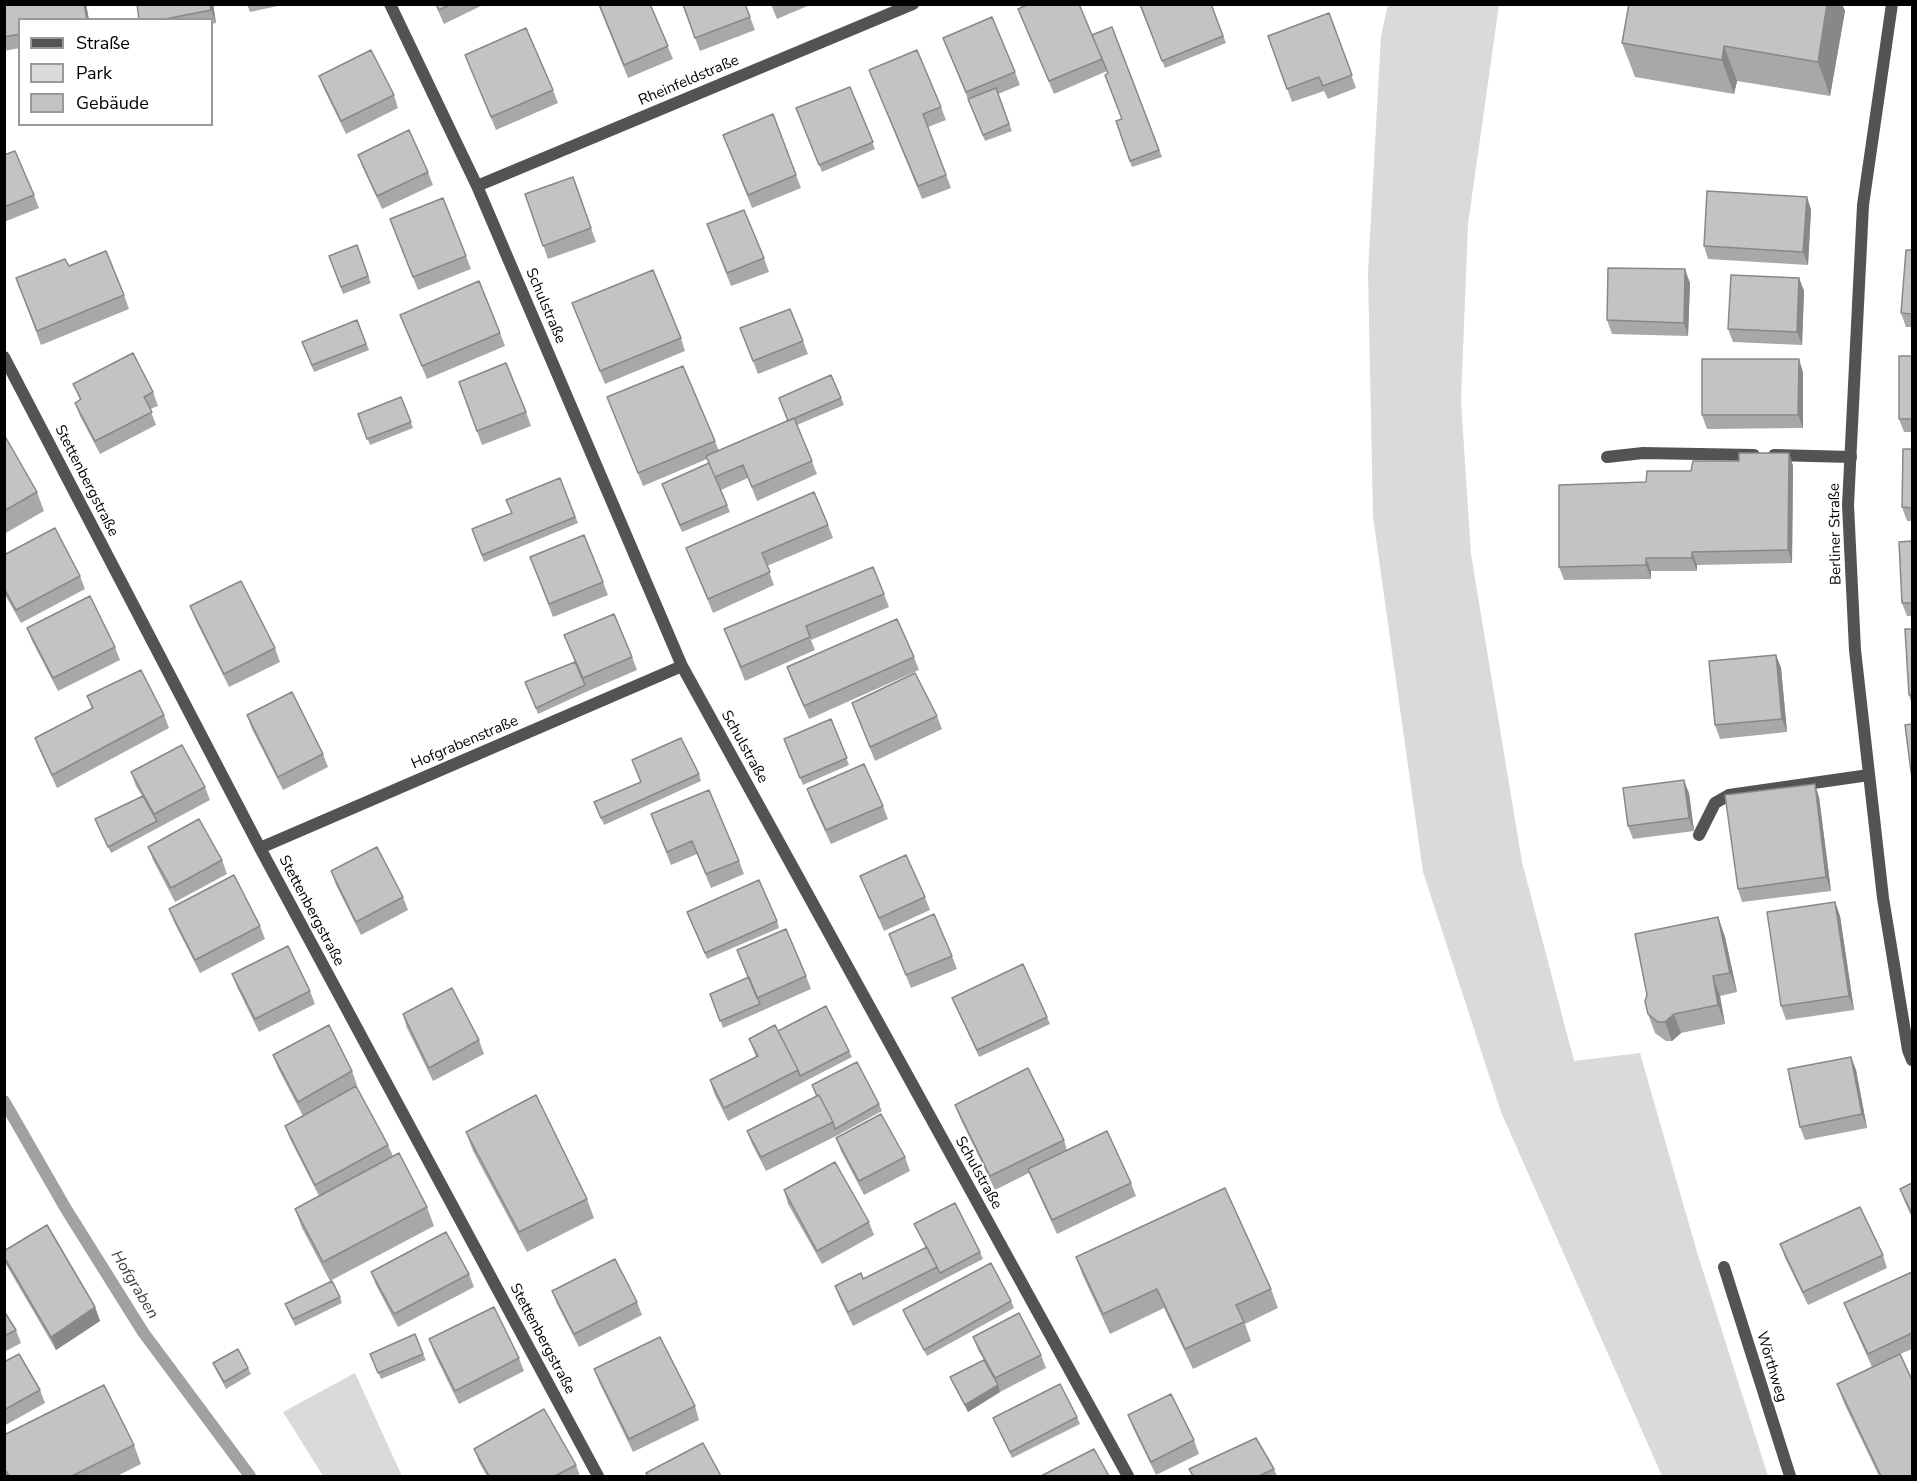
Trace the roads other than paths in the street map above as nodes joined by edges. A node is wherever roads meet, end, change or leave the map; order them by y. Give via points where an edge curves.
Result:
1 (390, 4) edge
2 (913, 4) edge
3 (1892, 4) edge
4 (477, 186) junction
5 (4, 357) edge
6 (1607, 457) dead end
7 (1851, 457) junction
8 (682, 666) junction
9 (1869, 775) junction
10 (1699, 835) dead end
11 (260, 848) junction
12 (1912, 1060) edge
13 (1724, 1268) dead end
14 (598, 1476) edge
15 (1128, 1476) edge
16 (1790, 1476) edge

1 - 4 street, Schulstraße
2 - 4 street, Rheinfeldstraße
3 - 7 street, Berliner Straße via 1863,205
4 - 8 street, Schulstraße
5 - 11 street, Stettenbergstraße
6 - 7 street via 1643,453
7 - 9 street, Berliner Straße via 1848,505 1855,650
8 - 11 street, Hofgrabenstraße
8 - 15 street, Schulstraße
9 - 10 street via 1729,795 1715,803
9 - 12 street, Berliner Straße via 1883,898
11 - 14 street, Stettenbergstraße
13 - 16 street, Wörthweg

